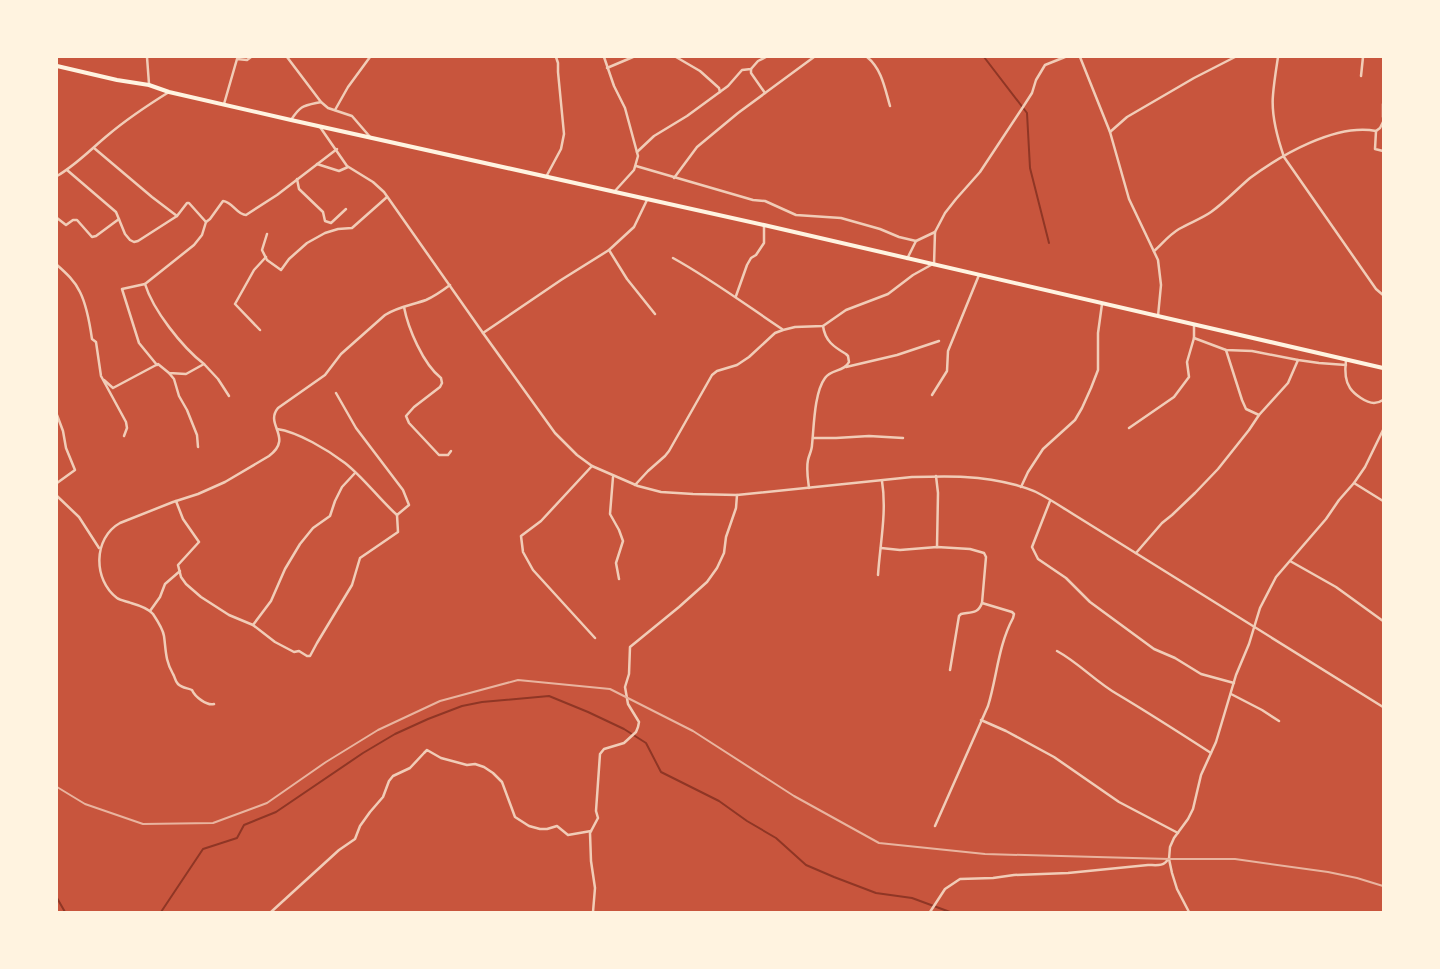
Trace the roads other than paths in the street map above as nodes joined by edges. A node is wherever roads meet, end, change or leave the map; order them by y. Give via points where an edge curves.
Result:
1 (147, 57) edge
2 (251, 57) edge
3 (287, 57) edge
4 (370, 57) edge
5 (556, 57) edge
6 (604, 57) edge
7 (633, 57) edge
8 (676, 57) edge
9 (766, 57) edge
10 (814, 57) edge
11 (867, 57) edge
12 (1065, 57) edge
13 (1081, 57) edge
14 (1235, 57) edge
15 (1278, 57) edge
16 (1363, 57) edge
17 (57, 66) edge
18 (607, 68) junction
19 (751, 69) junction
20 (1361, 76) dead end
21 (149, 85) junction
22 (169, 92) junction
23 (720, 92) junction
24 (765, 93) junction
25 (320, 102) junction
26 (224, 104) junction
27 (1383, 104) edge
28 (890, 106) dead end
29 (335, 110) junction
30 (1383, 117) edge
31 (290, 120) junction
32 (1383, 122) edge
33 (320, 126) junction
34 (1110, 132) junction
35 (1376, 132) junction
36 (371, 138) junction
37 (94, 148) junction
38 (337, 149) junction
39 (1383, 151) edge
40 (637, 152) junction
41 (1284, 157) junction
42 (317, 164) junction
43 (636, 166) junction
44 (349, 167) junction
45 (67, 170) junction
46 (57, 176) edge
47 (546, 177) junction
48 (674, 178) junction
49 (297, 179) junction
50 (614, 193) junction
51 (388, 197) junction
52 (647, 200) junction
53 (346, 209) dead end
54 (177, 216) junction
55 (57, 218) edge
56 (119, 219) junction
57 (206, 222) junction
58 (764, 225) junction
59 (935, 232) junction
60 (267, 234) dead end
61 (916, 241) junction
62 (609, 250) junction
63 (1154, 251) junction
64 (266, 258) junction
65 (673, 258) dead end
66 (907, 259) junction
67 (57, 265) edge
68 (933, 265) junction
69 (979, 276) junction
70 (145, 284) junction
71 (450, 285) junction
72 (1383, 295) edge
73 (736, 297) junction
74 (1102, 304) junction
75 (404, 307) junction
76 (655, 314) dead end
77 (1158, 316) junction
78 (1194, 325) junction
79 (822, 326) junction
80 (260, 330) dead end
81 (783, 330) junction
82 (482, 333) junction
83 (1194, 338) junction
84 (939, 342) dead end
85 (1226, 350) junction
86 (1298, 360) junction
87 (1346, 362) junction
88 (157, 364) junction
89 (204, 364) junction
90 (846, 368) junction
91 (1383, 368) edge
92 (169, 373) junction
93 (101, 376) junction
94 (336, 394) dead end
95 (932, 395) dead end
96 (229, 396) dead end
97 (1383, 400) edge
98 (57, 415) edge
99 (1259, 415) junction
100 (1130, 428) dead end
101 (277, 429) junction
102 (1383, 430) edge
103 (124, 436) dead end
104 (813, 438) junction
105 (903, 438) dead end
106 (198, 447) dead end
107 (451, 451) dead end
108 (592, 466) junction
109 (355, 473) junction
110 (936, 476) junction
111 (613, 477) junction
112 (882, 481) junction
113 (57, 483) edge
114 (1354, 483) junction
115 (635, 485) junction
116 (1021, 487) junction
117 (809, 488) junction
118 (737, 495) junction
119 (57, 496) edge
120 (176, 501) junction
121 (1050, 501) junction
122 (1383, 501) edge
123 (397, 515) junction
124 (104, 540) junction
125 (96, 541) junction
126 (937, 547) junction
127 (100, 548) junction
128 (881, 548) junction
129 (1136, 553) junction
130 (1290, 561) junction
131 (180, 571) junction
132 (878, 575) dead end
133 (619, 579) dead end
134 (982, 603) junction
135 (150, 611) junction
136 (1383, 621) edge
137 (253, 625) junction
138 (1254, 628) junction
139 (595, 638) dead end
140 (1057, 651) dead end
141 (950, 670) dead end
142 (1234, 683) junction
143 (1231, 694) junction
144 (214, 704) dead end
145 (1383, 707) edge
146 (981, 720) junction
147 (1279, 721) dead end
148 (1211, 753) junction
149 (935, 826) dead end
150 (591, 831) junction
151 (1178, 833) junction
152 (1169, 859) junction
153 (270, 912) edge
154 (593, 912) edge
155 (930, 912) edge
156 (1189, 912) edge

1 - 21 street
2 - 26 street via 247,60 237,59
3 - 25 street
4 - 29 street
5 - 47 street via 564,134 561,150
6 - 18 street
7 - 18 street
8 - 23 street via 700,71 719,88
9 - 19 street
10 - 24 street
11 - 28 street via 879,70
12 - 59 street via 1045,65 1023,107 980,172 949,208
13 - 34 street
14 - 34 street via 1127,117
15 - 41 street via 1273,107
16 - 20 street
17 - 21 main road
18 - 40 street via 625,108
19 - 23 street via 742,70 734,81
19 - 24 street via 751,73
21 - 22 main road
22 - 26 main road
22 - 37 street
23 - 40 street via 654,136
24 - 48 street via 697,147
25 - 29 street
25 - 31 street via 298,109
26 - 31 main road
27 - 30 street
29 - 36 street via 352,116
31 - 33 main road
32 - 35 street
33 - 36 main road
33 - 38 street
34 - 63 street via 1129,198
35 - 39 street via 1375,149
35 - 41 street via 1361,129 1324,137
36 - 47 main road
37 - 45 street
37 - 54 street
38 - 42 street
38 - 44 street
40 - 43 street
41 - 63 street via 1252,177 1211,213 1178,230
41 - 72 street via 1376,289
42 - 44 street via 339,171
42 - 49 street
43 - 48 street
43 - 50 street
44 - 51 street via 373,182
45 - 46 street
45 - 56 street via 116,212
47 - 50 main road
48 - 61 street via 765,201 796,216 841,218
49 - 53 street via 299,189 323,212 325,221 331,223
49 - 57 street via 246,215 232,204 223,201
50 - 52 main road
51 - 64 street via 352,228 325,233 307,243 281,270
51 - 71 street
52 - 58 main road
52 - 62 street via 634,227
54 - 56 street via 138,242 130,240 125,234
54 - 57 street via 188,203
55 - 56 street via 66,225 78,220 92,237
57 - 70 street via 202,235 194,245
58 - 66 main road
58 - 73 street via 764,243 747,265
59 - 61 street
59 - 68 street
60 - 64 street via 262,250
61 - 66 street
62 - 76 street via 627,279
62 - 82 street
63 - 77 street via 1161,279
64 - 80 street via 254,270 235,304
65 - 73 street
66 - 68 main road
67 - 93 street via 80,291 92,338 96,342
68 - 69 main road
68 - 79 street via 913,275 888,294 846,310
69 - 74 main road
69 - 95 street via 948,351 946,371
70 - 88 street via 122,288 139,343
70 - 89 street via 164,319 187,349
71 - 75 street via 439,294
71 - 82 street
73 - 81 street
74 - 77 main road
74 - 116 street via 1098,332 1098,370 1091,388 1074,420 1043,449
75 - 101 street via 385,315 341,354 325,375 278,408 273,417
75 - 107 street via 409,328 423,356 442,382 406,416 409,423 439,455 448,455
77 - 78 main road
78 - 83 street
78 - 87 main road
79 - 81 street
79 - 90 street via 829,343 848,356
81 - 115 street via 775,333 741,363 722,368 712,375 669,451
82 - 108 street via 555,433
83 - 85 street
83 - 100 street via 1187,362 1189,377 1184,385 1174,397
84 - 90 street
85 - 86 street via 1252,351
85 - 99 street via 1246,409
86 - 87 street via 1319,364
86 - 99 street via 1288,383
87 - 91 main road
87 - 97 street via 1349,387 1367,401 1373,403
88 - 92 street
88 - 93 street via 113,388
89 - 92 street via 186,374
89 - 96 street
90 - 104 street via 831,373 824,379 815,414
92 - 106 street via 174,379 195,429
93 - 103 street via 126,422
94 - 123 street via 356,428 403,490 408,505
98 - 113 street via 66,448 76,470
99 - 129 street via 1218,468 1162,523
101 - 109 street via 305,439
101 - 120 street via 280,441 269,456 225,482
102 - 114 street
104 - 105 street
104 - 117 street via 808,462
108 - 111 street
108 - 139 street via 541,521 520,536 522,552 533,570
109 - 123 street
109 - 137 street via 342,487 330,516 313,528 300,544 285,569 271,601
110 - 112 street
110 - 116 street via 990,479
110 - 126 street
111 - 115 street
111 - 133 street via 610,514 620,530 623,541 616,563
112 - 117 street
112 - 128 street via 884,494
114 - 122 street
114 - 130 street
115 - 118 street via 661,492
116 - 121 street via 1036,492
117 - 118 street
118 - 150 street via 724,553 717,568 707,582 630,647 630,674 625,687 628,704 639,722 638,727 624,743 600,754 596,811 598,818
119 - 125 street via 79,517
120 - 124 street via 120,523
120 - 131 street via 183,519 199,542 178,565
121 - 129 street
121 - 142 street via 1032,547 1038,559 1066,578 1090,602 1154,649 1201,674
123 - 137 street via 398,532 360,558 352,585 310,656 299,651 294,652 275,642
124 - 125 street
124 - 127 street
125 - 127 street
126 - 128 street via 900,550
126 - 134 street via 970,549 984,553 986,558
127 - 135 street via 102,580 108,589 118,599
128 - 132 street
129 - 138 street
130 - 136 street via 1336,587
130 - 138 street via 1276,576 1260,608
131 - 135 street via 165,584
131 - 137 street via 186,584 201,597 229,615
134 - 141 street via 976,612 959,616
134 - 146 street via 1006,609 1014,614 998,657 991,696
135 - 144 street via 164,634 168,665 176,682 192,690 209,705
138 - 142 street
138 - 145 street
140 - 148 street via 1117,694
142 - 143 street
143 - 147 street
143 - 148 street
146 - 149 street
146 - 151 street via 1054,757 1120,802
148 - 151 street via 1201,775 1193,808
150 - 153 street via 568,835 557,826 547,829 529,826 514,817 502,782 493,773 479,766 441,758 427,750 410,768 393,776 389,781 383,797 360,826 355,840 339,850
150 - 154 street via 591,861 595,888
151 - 152 street via 1170,847
152 - 155 street via 1159,866 960,879 945,889
152 - 156 street via 1177,889

